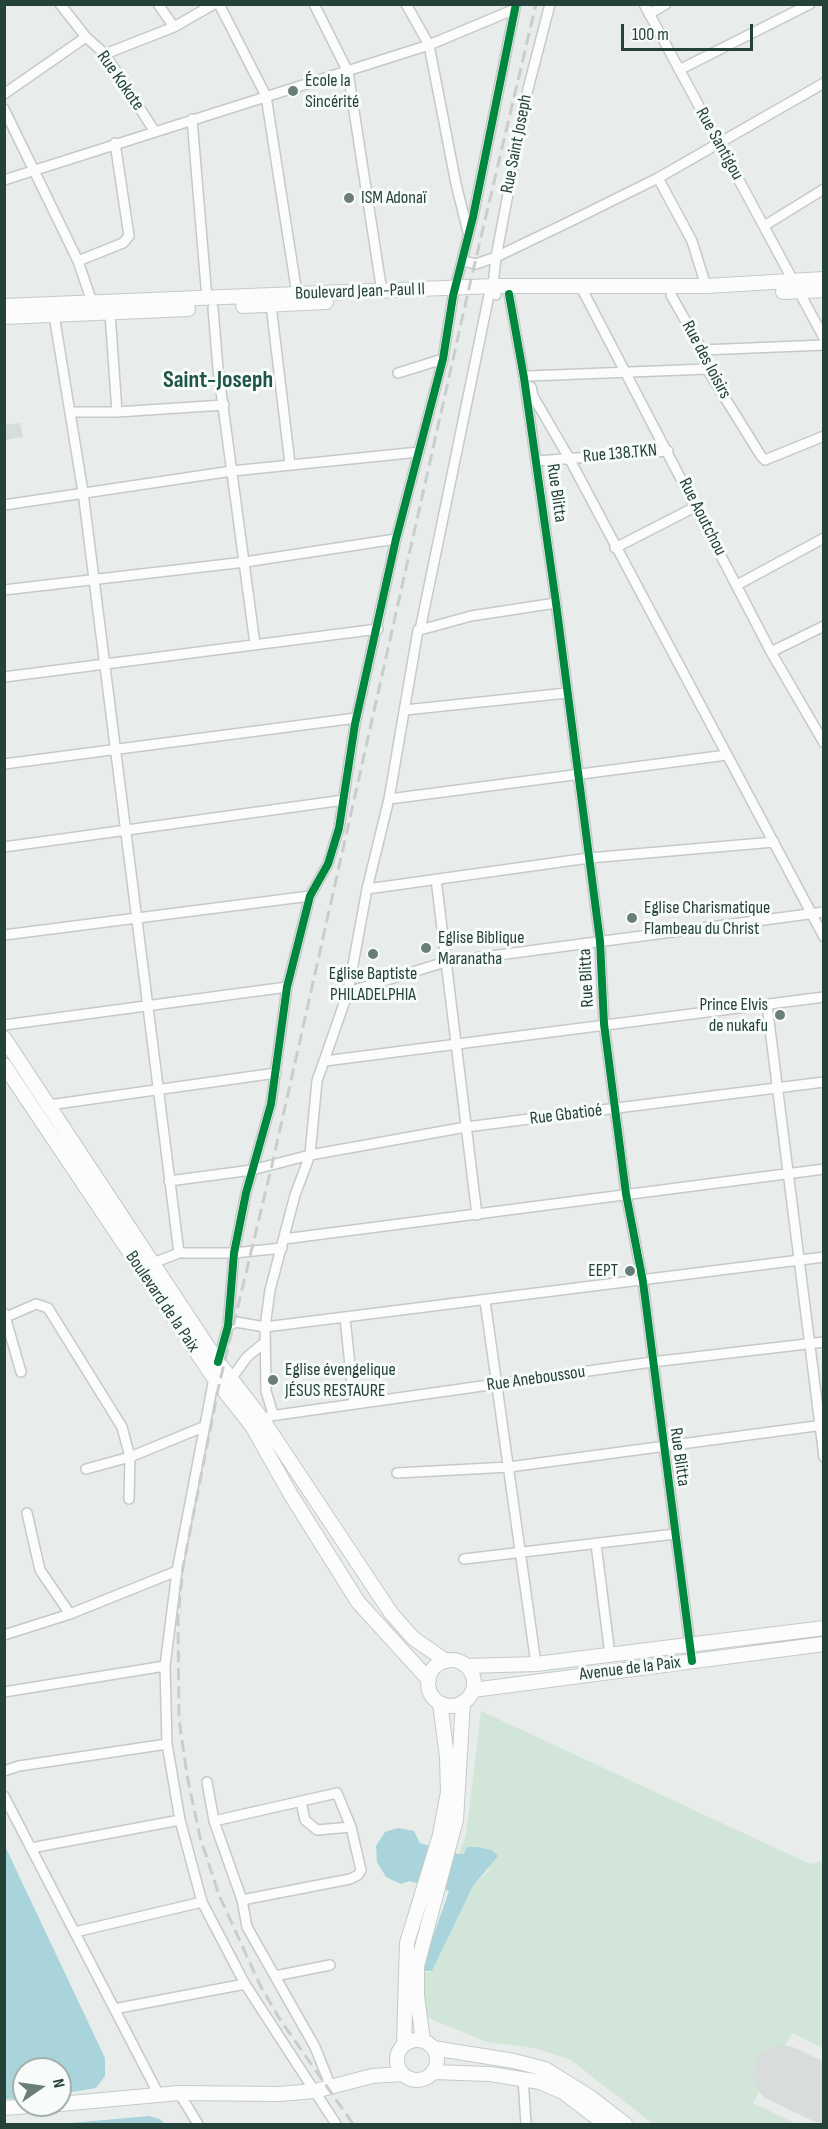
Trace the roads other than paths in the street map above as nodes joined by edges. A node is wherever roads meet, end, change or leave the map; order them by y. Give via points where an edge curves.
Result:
1 (60, 4) edge
2 (158, 4) edge
3 (214, 4) edge
4 (219, 4) edge
5 (314, 4) edge
6 (406, 4) edge
7 (550, 4) edge
8 (644, 4) edge
9 (666, 4) edge
10 (810, 4) edge
11 (515, 7) edge
12 (649, 14) junction
13 (174, 27) junction
14 (86, 37) junction
15 (429, 45) junction
16 (105, 54) junction
17 (679, 70) junction
18 (348, 72) junction
19 (824, 83) edge
20 (4, 94) edge
21 (266, 96) junction
22 (4, 109) edge
23 (192, 120) junction
24 (155, 132) junction
25 (115, 143) junction
26 (718, 143) junction
27 (35, 169) junction
28 (658, 178) junction
29 (4, 180) edge
30 (824, 189) edge
31 (764, 226) junction
32 (469, 234) junction
33 (496, 257) junction
34 (78, 261) junction
35 (463, 261) junction
36 (824, 279) edge
37 (706, 286) junction
38 (797, 287) junction
39 (824, 290) edge
40 (582, 291) junction
41 (382, 292) junction
42 (454, 292) junction
43 (497, 292) junction
44 (297, 294) junction
45 (671, 295) junction
46 (92, 302) junction
47 (210, 303) junction
48 (271, 305) junction
49 (4, 306) edge
50 (110, 313) junction
51 (54, 315) junction
52 (4, 316) edge
53 (824, 338) edge
54 (824, 345) edge
55 (702, 350) junction
56 (443, 359) junction
57 (707, 369) junction
58 (626, 372) junction
59 (398, 373) dead end
60 (526, 377) junction
61 (224, 405) junction
62 (71, 412) junction
63 (117, 412) junction
64 (824, 435) edge
65 (668, 450) junction
66 (419, 452) junction
67 (569, 458) junction
68 (537, 461) junction
69 (290, 464) junction
70 (232, 471) junction
71 (83, 492) junction
72 (4, 505) edge
73 (695, 507) junction
74 (824, 538) edge
75 (396, 539) junction
76 (615, 548) junction
77 (245, 562) junction
78 (94, 578) junction
79 (737, 585) junction
80 (4, 590) edge
81 (556, 603) junction
82 (824, 626) edge
83 (378, 629) junction
84 (420, 630) junction
85 (255, 644) junction
86 (771, 652) junction
87 (105, 664) junction
88 (4, 677) edge
89 (567, 693) junction
90 (405, 710) junction
91 (357, 718) junction
92 (824, 743) edge
93 (116, 749) junction
94 (727, 755) junction
95 (4, 764) edge
96 (578, 776) junction
97 (389, 799) junction
98 (344, 800) junction
99 (126, 830) junction
100 (774, 842) junction
101 (4, 847) edge
102 (589, 858) junction
103 (436, 879) junction
104 (367, 889) junction
105 (310, 896) junction
106 (824, 912) edge
107 (812, 914) junction
108 (137, 919) junction
109 (4, 935) edge
110 (824, 937) edge
111 (600, 941) junction
112 (445, 962) junction
113 (287, 987) junction
114 (348, 992) junction
115 (824, 997) edge
116 (767, 1005) junction
117 (148, 1006) junction
118 (604, 1024) junction
119 (4, 1025) edge
120 (4, 1038) edge
121 (455, 1044) junction
122 (325, 1061) junction
123 (4, 1065) edge
124 (276, 1073) junction
125 (824, 1082) edge
126 (777, 1087) junction
127 (158, 1088) junction
128 (49, 1105) junction
129 (615, 1109) junction
130 (466, 1127) junction
131 (310, 1155) junction
132 (824, 1169) edge
133 (252, 1170) junction
134 (786, 1174) junction
135 (169, 1181) junction
136 (626, 1194) junction
137 (477, 1215) junction
138 (283, 1243) junction
139 (179, 1253) junction
140 (234, 1254) junction
141 (824, 1257) edge
142 (153, 1261) junction
143 (799, 1261) junction
144 (140, 1269) junction
145 (643, 1282) junction
146 (485, 1301) junction
147 (5, 1316) edge
148 (345, 1318) junction
149 (228, 1326) junction
150 (265, 1327) junction
151 (265, 1341) junction
152 (824, 1342) edge
153 (807, 1344) junction
154 (652, 1362) junction
155 (21, 1372) dead end
156 (222, 1372) junction
157 (496, 1385) junction
158 (354, 1403) junction
159 (263, 1420) junction
160 (821, 1426) edge
161 (203, 1427) junction
162 (663, 1448) junction
163 (130, 1457) junction
164 (824, 1457) edge
165 (509, 1467) junction
166 (86, 1470) dead end
167 (397, 1473) dead end
168 (129, 1499) dead end
169 (27, 1513) dead end
170 (332, 1524) junction
171 (675, 1534) junction
172 (316, 1535) junction
173 (596, 1544) junction
174 (521, 1552) junction
175 (464, 1559) dead end
176 (177, 1571) junction
177 (70, 1614) junction
178 (824, 1628) edge
179 (4, 1635) edge
180 (824, 1644) edge
181 (690, 1646) junction
182 (610, 1655) junction
183 (446, 1661) junction
184 (692, 1661) junction
185 (536, 1664) junction
186 (165, 1666) junction
187 (466, 1666) junction
188 (429, 1680) junction
189 (472, 1690) junction
190 (4, 1692) edge
191 (463, 1702) junction
192 (440, 1703) junction
193 (167, 1744) junction
194 (4, 1771) edge
195 (207, 1782) dead end
196 (4, 1796) edge
197 (301, 1802) junction
198 (450, 1817) junction
199 (180, 1820) junction
200 (214, 1821) junction
201 (351, 1827) junction
202 (31, 1848) junction
203 (242, 1900) junction
204 (202, 1902) junction
205 (75, 1932) junction
206 (330, 1965) dead end
207 (275, 1976) junction
208 (245, 1984) junction
209 (114, 2009) junction
210 (428, 2044) junction
211 (404, 2045) junction
212 (397, 2058) junction
213 (433, 2072) junction
214 (402, 2074) junction
215 (372, 2076) junction
216 (523, 2078) junction
217 (331, 2087) junction
218 (315, 2091) junction
219 (179, 2093) junction
220 (159, 2095) junction
221 (72, 2102) edge
222 (198, 2124) edge
223 (336, 2124) edge
224 (526, 2124) edge
225 (605, 2124) edge
226 (625, 2124) edge

1 - 14 street, Rue Kokote
2 - 13 street
3 - 13 street
4 - 21 street
5 - 18 street
6 - 15 street
7 - 33 street, Rue Saint Joseph via 528,88
8 - 12 street, Rue Santigou
9 - 12 street
10 - 17 street
11 - 15 street
11 - 32 street
12 - 17 street, Rue Santigou
13 - 16 street
14 - 16 street, Rue Kokote
14 - 20 street
15 - 18 street
15 - 32 street
16 - 24 street, Rue Kokote
17 - 26 street, Rue Santigou
18 - 21 street
18 - 41 street
19 - 26 street
21 - 23 street
21 - 44 street
22 - 27 street
23 - 24 street
23 - 47 street
24 - 25 street
25 - 27 street
25 - 34 street via 129,236 123,243
26 - 28 street
26 - 31 street, Rue Santigou
27 - 29 street
27 - 34 street
28 - 33 street
28 - 37 street via 692,241
30 - 31 street
31 - 38 street, Rue Santigou
32 - 35 street
33 - 35 street via 476,264
33 - 43 street, Rue Saint Joseph
34 - 46 street
35 - 42 street
36 - 38 main road, Boulevard Jean-Paul II
37 - 38 main road, Boulevard Jean-Paul II
37 - 43 main road, Boulevard Jean-Paul II
38 - 39 main road, Boulevard Jean-Paul II
38 - 45 main road, Boulevard Jean-Paul II
38 - 53 street, Rue Santigou
40 - 43 main road, Boulevard Jean-Paul II
40 - 45 main road, Boulevard Jean-Paul II
40 - 58 street, Rue Aoutchou
41 - 42 main road, Boulevard Jean-Paul II
41 - 44 main road, Boulevard Jean-Paul II
42 - 43 main road, Boulevard Jean-Paul II
42 - 48 main road, Boulevard Jean-Paul II
42 - 56 street
43 - 60 street, Rue Blitta
43 - 84 street
44 - 47 main road, Boulevard Jean-Paul II
45 - 55 street, Rue des loisirs
46 - 47 main road, Boulevard Jean-Paul II
46 - 49 main road, Boulevard Jean-Paul II
47 - 48 main road, Boulevard Jean-Paul II
47 - 50 main road, Boulevard Jean-Paul II
47 - 61 street
48 - 69 street
50 - 51 main road, Boulevard Jean-Paul II
50 - 63 street
51 - 52 main road, Boulevard Jean-Paul II
51 - 62 street
54 - 55 street
55 - 57 street, Rue des loisirs
56 - 59 street
56 - 66 street
57 - 58 street
57 - 64 street, Rue des loisirs via 765,460
58 - 60 street
58 - 65 street, Rue Aoutchou
60 - 67 street
60 - 68 street, Rue Blitta
61 - 63 street
61 - 70 street
62 - 63 street
62 - 71 street
65 - 67 street, Rue 138.TKN
65 - 73 street, Rue Aoutchou
66 - 69 street
66 - 75 street
67 - 68 street, Rue 138.TKN
67 - 76 street
68 - 81 street, Rue Blitta
69 - 70 street
70 - 71 street
70 - 77 street
71 - 72 street
71 - 78 street
73 - 76 street
73 - 79 street, Rue Aoutchou
74 - 79 street
75 - 77 street
75 - 83 street
76 - 94 street
77 - 78 street
77 - 85 street
78 - 80 street
78 - 87 street
79 - 86 street, Rue Aoutchou
81 - 84 street via 471,616
81 - 89 street, Rue Blitta
82 - 86 street
83 - 85 street
83 - 91 street
84 - 90 street
85 - 87 street
86 - 92 street, Rue Aoutchou
87 - 88 street
87 - 93 street
89 - 90 street
89 - 96 street, Rue Blitta
90 - 97 street
91 - 93 street
91 - 98 street
93 - 95 street
93 - 99 street
94 - 96 street
94 - 100 street
96 - 97 street
96 - 102 street, Rue Blitta
97 - 104 street
98 - 99 street
98 - 105 street via 328,864
99 - 101 street
99 - 108 street
100 - 102 street
100 - 107 street
102 - 103 street
102 - 111 street, Rue Blitta
103 - 104 street
103 - 112 street
104 - 114 street
105 - 108 street
105 - 113 street
106 - 107 street
107 - 110 street
107 - 111 street
108 - 109 street
108 - 117 street
111 - 112 street
111 - 118 street, Rue Blitta
112 - 114 street
112 - 121 street
113 - 117 street
113 - 124 street
114 - 122 street
115 - 116 street
116 - 118 street
116 - 126 street
117 - 119 street
117 - 127 street
118 - 121 street
118 - 129 street, Rue Blitta
120 - 128 main road, Boulevard de la Paix
121 - 122 street
121 - 130 street
122 - 131 street via 317,1081
123 - 144 main road, Boulevard de la Paix
124 - 127 street
124 - 133 street
125 - 126 street, Rue Gbatioé
126 - 129 street, Rue Gbatioé
126 - 134 street
127 - 128 street
127 - 135 street
128 - 142 main road, Boulevard de la Paix
129 - 130 street, Rue Gbatioé
129 - 136 street, Rue Blitta
130 - 131 street, Rue Gbatioé
130 - 137 street
131 - 133 street, Rue Gbatioé
131 - 138 street
132 - 134 street
133 - 135 street, Rue Gbatioé
133 - 140 street
134 - 136 street
134 - 143 street
135 - 139 street
136 - 137 street
136 - 145 street, Rue Blitta
137 - 138 street
138 - 140 street
138 - 150 street
139 - 140 street
139 - 142 street
140 - 149 street
141 - 143 street
142 - 144 street
142 - 156 main road, Boulevard de la Paix
143 - 145 street
143 - 153 street via 806,1301
144 - 156 main road, Boulevard de la Paix
145 - 146 street
145 - 154 street, Rue Blitta
146 - 148 street
146 - 157 street
147 - 155 street
147 - 163 street via 36,1304 48,1308 116,1416
148 - 150 street
148 - 158 street
149 - 150 street via 236,1322
149 - 156 street
150 - 151 street
151 - 156 street
151 - 159 street
152 - 153 street, Rue Aneboussou
153 - 154 street, Rue Aneboussou
153 - 160 street
154 - 157 street, Rue Aneboussou
154 - 162 street, Rue Blitta
156 - 159 main road, Boulevard de la Paix
156 - 161 street
157 - 158 street, Rue Aneboussou
157 - 165 street
158 - 159 street, Rue Aneboussou
159 - 170 main road, Boulevard de la Paix
159 - 172 main road, Boulevard de la Paix
160 - 162 street
160 - 164 street
161 - 163 street
161 - 176 street
162 - 165 street
162 - 171 street, Rue Blitta
163 - 166 street
163 - 168 street
165 - 167 street
165 - 174 street
169 - 177 street via 40,1570
170 - 172 main road
170 - 183 main road, Boulevard de la Paix via 400,1626
171 - 173 street
171 - 181 street, Rue Blitta
172 - 188 main road, Boulevard de la Paix via 358,1602
173 - 174 street
173 - 182 street
174 - 175 street
174 - 185 street
176 - 177 street
176 - 186 street
177 - 179 street
178 - 181 main road
180 - 184 main road, Avenue de la Paix
181 - 182 main road
181 - 184 street, Rue Blitta
182 - 185 main road
183 - 187 main road
183 - 188 main road via 433,1670
184 - 189 main road, Avenue de la Paix
185 - 187 main road
186 - 190 street
186 - 193 street
187 - 189 main road via 473,1680
188 - 192 main road via 432,1695
189 - 191 main road
191 - 192 main road via 452,1706
191 - 198 main road
192 - 198 main road
193 - 194 street
193 - 199 street
195 - 200 street
196 - 202 street
197 - 200 street
197 - 201 street via 305,1820 316,1830
197 - 201 street via 337,1793
198 - 210 main road via 443,1877 419,1952 417,1996
198 - 211 main road via 407,1943
199 - 202 street
199 - 204 street
200 - 203 street
201 - 203 street via 361,1870 358,1875
202 - 205 street
203 - 207 street via 247,1927
204 - 205 street
204 - 208 street
205 - 209 street
206 - 207 street
207 - 217 street via 315,2047
208 - 209 street
208 - 218 street
209 - 220 street
210 - 211 main road via 413,2040
210 - 213 main road via 437,2060
210 - 226 main road via 545,2069
211 - 212 main road
212 - 214 main road
212 - 215 main road
213 - 214 main road via 418,2080
213 - 216 main road
214 - 215 main road
215 - 217 main road
216 - 224 street
216 - 225 main road via 563,2092
217 - 218 main road
218 - 219 main road
218 - 223 street
219 - 220 main road
219 - 222 street
220 - 221 main road

